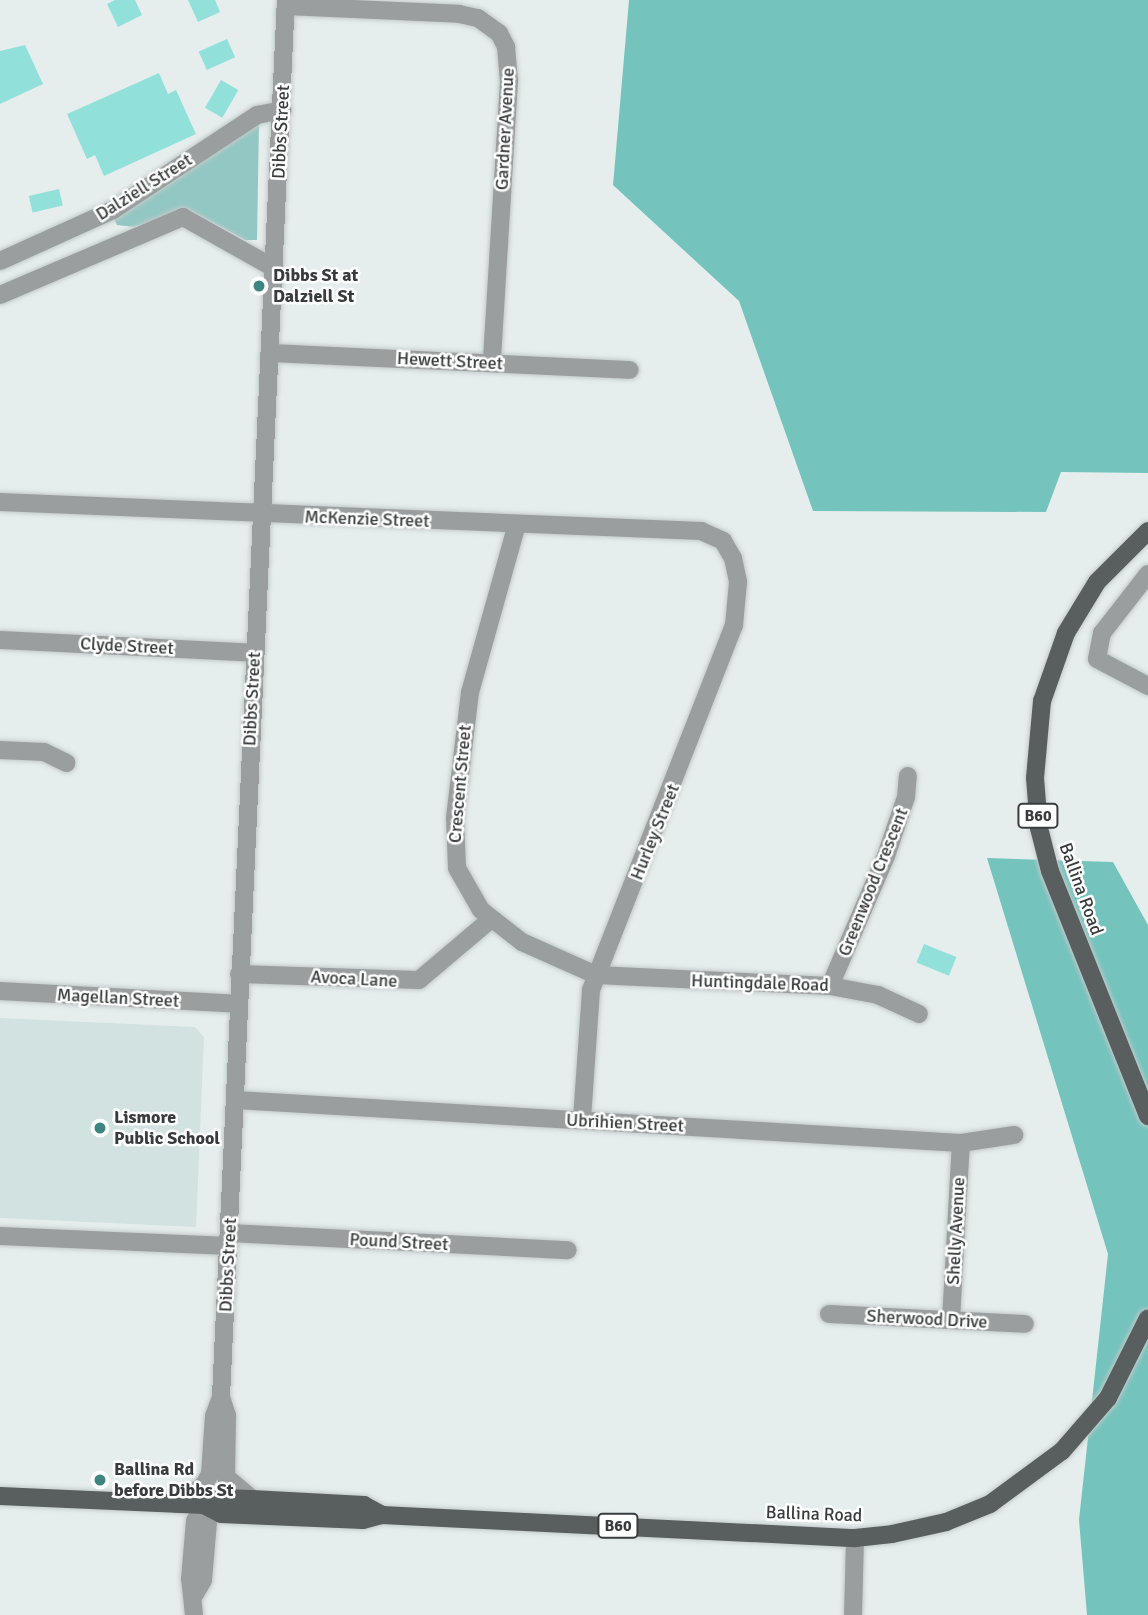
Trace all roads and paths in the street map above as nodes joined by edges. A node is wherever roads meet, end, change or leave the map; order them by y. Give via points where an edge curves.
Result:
1 (286, 3) edge
2 (283, 110) junction
3 (0, 261) edge
4 (274, 268) junction
5 (0, 295) edge
6 (270, 353) junction
7 (492, 362) junction
8 (630, 370) dead end
9 (0, 502) edge
10 (260, 515) junction
11 (517, 524) junction
12 (1148, 531) edge
13 (729, 548) joint
14 (1148, 574) edge
15 (0, 640) edge
16 (255, 653) junction
17 (1148, 686) edge
18 (0, 750) edge
19 (67, 763) dead end
20 (908, 776) dead end
21 (489, 919) junction
22 (239, 974) junction
23 (596, 975) junction
24 (830, 986) junction
25 (0, 991) edge
26 (237, 1004) junction
27 (919, 1014) dead end
28 (236, 1100) junction
29 (1148, 1116) edge
30 (582, 1120) junction
31 (1014, 1135) dead end
32 (961, 1143) junction
33 (0, 1236) edge
34 (229, 1240) junction
35 (568, 1250) dead end
36 (829, 1314) dead end
37 (1148, 1318) edge
38 (951, 1320) junction
39 (1025, 1324) dead end
40 (221, 1397) junction
41 (0, 1496) edge
42 (252, 1499) junction
43 (176, 1504) junction
44 (204, 1505) junction
45 (382, 1515) junction
46 (855, 1538) junction
47 (194, 1615) edge
48 (853, 1615) edge

1 - 2 street, Dibbs Street
1 - 7 street, Gardner Avenue via 458,13 478,18 499,33 506,47 509,81
2 - 3 street, Dalziell Street via 264,111 113,211
2 - 4 street, Dibbs Street
4 - 5 street, Dalziell Street via 183,217
4 - 6 street, Dibbs Street
6 - 7 street, Hewett Street
6 - 10 street, Dibbs Street
7 - 8 street, Hewett Street
9 - 10 street, McKenzie Street
10 - 11 street, McKenzie Street
10 - 16 street, Dibbs Street
11 - 13 street, McKenzie Street via 701,531 718,537
11 - 21 street, Crescent Street via 470,692 453,836 461,878
12 - 29 main road, Ballina Road / B60 via 1097,582 1061,643 1042,701 1034,778 1039,828 1050,871
13 - 23 street, Hurley Street via 738,582 734,625
14 - 17 street via 1102,632 1097,659
15 - 16 street, Clyde Street
16 - 22 street, Dibbs Street
18 - 19 street via 44,752
20 - 24 street, Greenwood Crescent via 906,797 886,856
21 - 22 street, Avoca Lane via 419,980
21 - 23 street, Crescent Street via 550,958
22 - 26 street, Dibbs Street
23 - 24 street, Huntingdale Road
23 - 30 street, Hurley Street via 587,1015
24 - 27 street, Huntingdale Road via 878,995
25 - 26 street, Magellan Street
26 - 28 street, Dibbs Street
28 - 30 street, Ubrihien Street
28 - 34 street, Dibbs Street
30 - 32 street, Ubrihien Street
31 - 32 street, Ubrihien Street
32 - 38 street, Shelly Avenue
33 - 34 street, Pound Street
34 - 35 street, Pound Street
34 - 40 street, Dibbs Street
36 - 38 street, Sherwood Drive
37 - 46 main road, Ballina Road / B60 via 1125,1370 1087,1426 1013,1490 968,1514 923,1529
38 - 39 street, Sherwood Drive
40 - 42 street, Dibbs Street via 227,1416 226,1477
40 - 43 street, Dibbs Street via 214,1416 210,1474 203,1486
41 - 43 main road, Ballina Road / B60
42 - 44 main road, Ballina Road / B60 via 222,1498
42 - 45 main road, Ballina Road / B60 via 364,1505
43 - 44 main road, Ballina Road / B60
44 - 45 main road, Ballina Road / B60 via 221,1514 363,1520
44 - 47 street via 208,1522 203,1580 195,1594
45 - 46 main road, Ballina Road / B60
46 - 48 street

